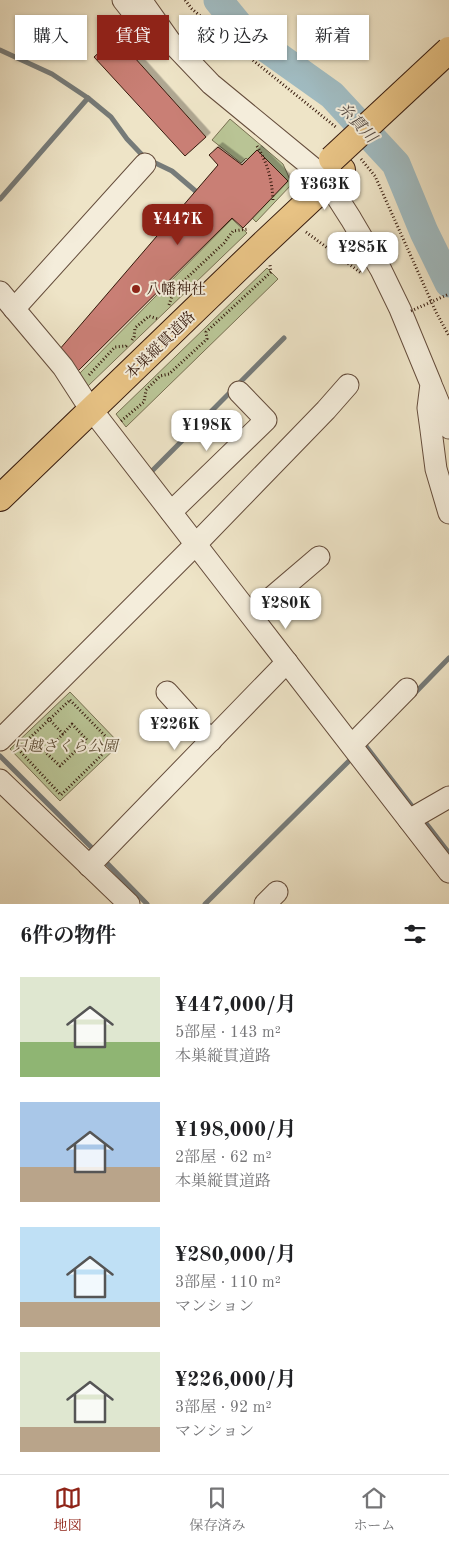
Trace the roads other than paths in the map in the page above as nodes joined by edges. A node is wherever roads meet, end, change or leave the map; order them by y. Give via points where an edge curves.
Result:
1 (123, 0) edge
2 (141, 0) edge
3 (170, 41) junction
4 (449, 50) edge
5 (449, 70) edge
6 (145, 164) dead end
7 (330, 171) junction
8 (5, 301) edge
9 (431, 384) junction
10 (348, 385) dead end
11 (239, 392) dead end
12 (85, 399) junction
13 (449, 428) edge
14 (0, 482) edge
15 (0, 498) edge
16 (171, 512) junction
17 (449, 513) edge
18 (196, 544) junction
19 (319, 558) dead end
20 (251, 615) junction
21 (287, 662) junction
22 (407, 689) dead end
23 (167, 692) dead end
24 (0, 740) edge
25 (211, 741) junction
26 (352, 745) junction
27 (0, 780) edge
28 (449, 797) edge
29 (410, 820) junction
30 (89, 866) junction
31 (449, 872) edge
32 (129, 904) edge

1 - 3 street via 150,34
2 - 3 street
3 - 7 street via 211,84
4 - 7 main road, bridge
5 - 7 main road
6 - 8 street
7 - 9 street via 400,309
7 - 12 main road, 本巣縦貫道路
8 - 12 street via 63,367
9 - 13 street
9 - 17 street via 428,408 436,469
10 - 18 street
11 - 16 street via 266,420
12 - 14 main road, 本巣縦貫道路
12 - 15 main road, 本巣縦貫道路
12 - 16 street
16 - 18 street
18 - 20 street
18 - 24 street via 43,712
19 - 20 street
20 - 21 street
21 - 25 street
21 - 26 street
22 - 26 street
23 - 25 street
25 - 30 street
26 - 29 street
27 - 30 street
28 - 29 street
29 - 31 street
30 - 32 street

